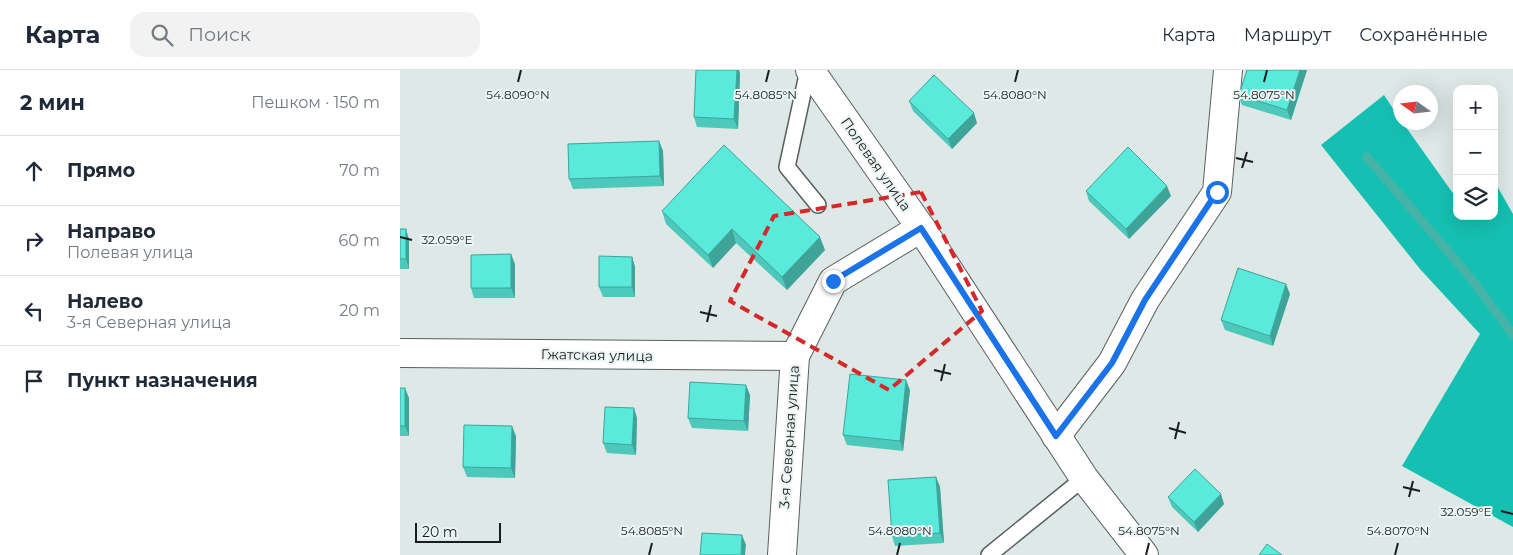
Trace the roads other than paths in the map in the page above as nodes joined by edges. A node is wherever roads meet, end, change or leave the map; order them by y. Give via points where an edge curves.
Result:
1 (809, 70) edge
2 (1228, 70) edge
3 (818, 205) dead end
4 (921, 228) junction
5 (400, 353) edge
6 (794, 356) junction
7 (1056, 436) junction
8 (1084, 478) junction
9 (782, 555) edge
10 (988, 555) edge
11 (1144, 555) edge

1 - 3 lane via 787,167
1 - 4 street, Полевая улица
2 - 7 street via 1217,192 1145,300 1112,363
4 - 6 street, 3-я Северная улица via 833,281
4 - 7 street, Полевая улица
5 - 6 street, Гжатская улица
6 - 9 street, 3-я Северная улица
7 - 8 street, Полевая улица
8 - 10 lane
8 - 11 street, Полевая улица

